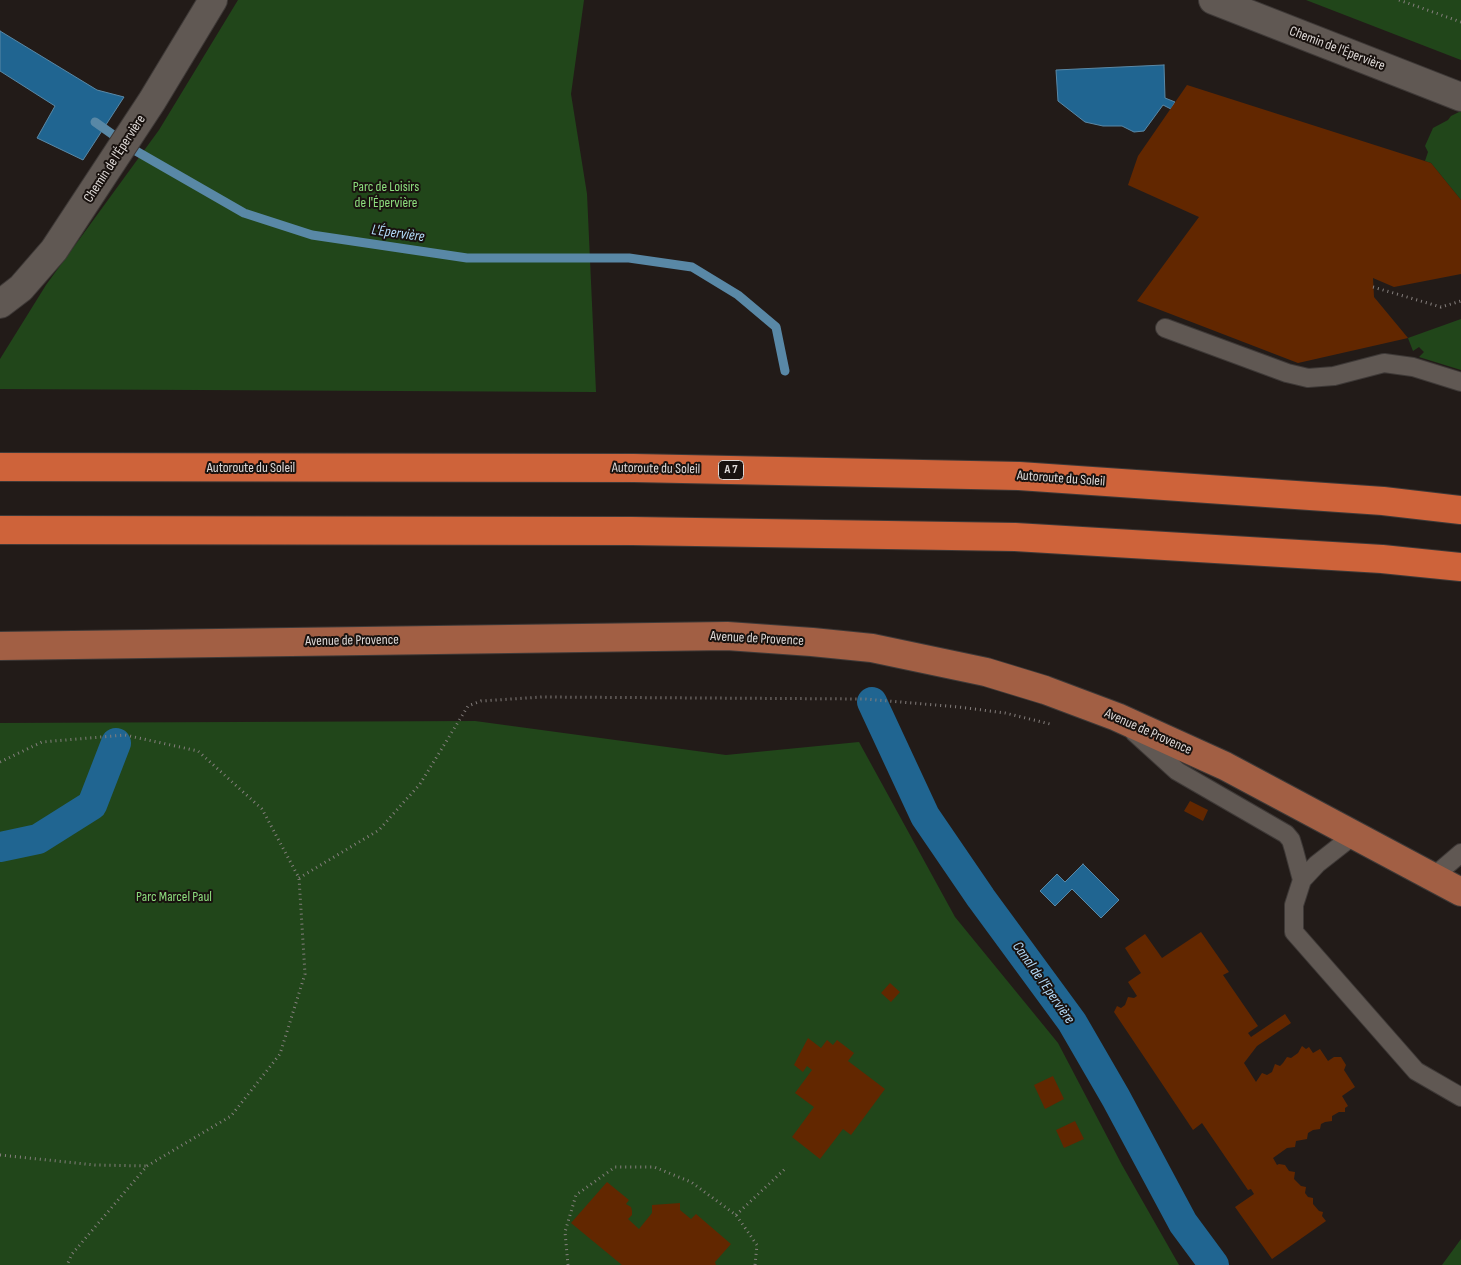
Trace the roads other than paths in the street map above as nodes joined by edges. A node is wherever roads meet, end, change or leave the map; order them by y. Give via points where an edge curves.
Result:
1 (213, 0) edge
2 (1213, 0) edge
3 (1461, 98) edge
4 (0, 304) edge
5 (1165, 328) dead end
6 (1461, 382) edge
7 (0, 468) edge
8 (1461, 510) edge
9 (0, 530) edge
10 (1461, 567) edge
11 (0, 646) edge
12 (1117, 717) junction
13 (1354, 834) junction
14 (1461, 853) edge
15 (1433, 877) junction
16 (1302, 880) junction
17 (1461, 892) edge
18 (1461, 1097) edge

1 - 4 street, Chemin de l'Épervière via 152,101 54,250 21,288
2 - 3 street, Chemin de l'Épervière
5 - 6 lane via 1308,378 1334,376 1384,363 1413,367
7 - 8 highway, Autoroute du Soleil / A 7 via 634,468 1019,476
9 - 10 highway via 632,531 1016,537 1382,559
11 - 12 main road, Avenue de Provence via 727,636 793,640 872,648 986,672
12 - 13 main road, Avenue de Provence via 1225,766
12 - 16 lane via 1177,771 1286,834
13 - 15 main road, Avenue de Provence
13 - 16 lane
14 - 15 lane
15 - 17 main road, Avenue de Provence
16 - 18 lane via 1294,905 1294,932 1416,1071

